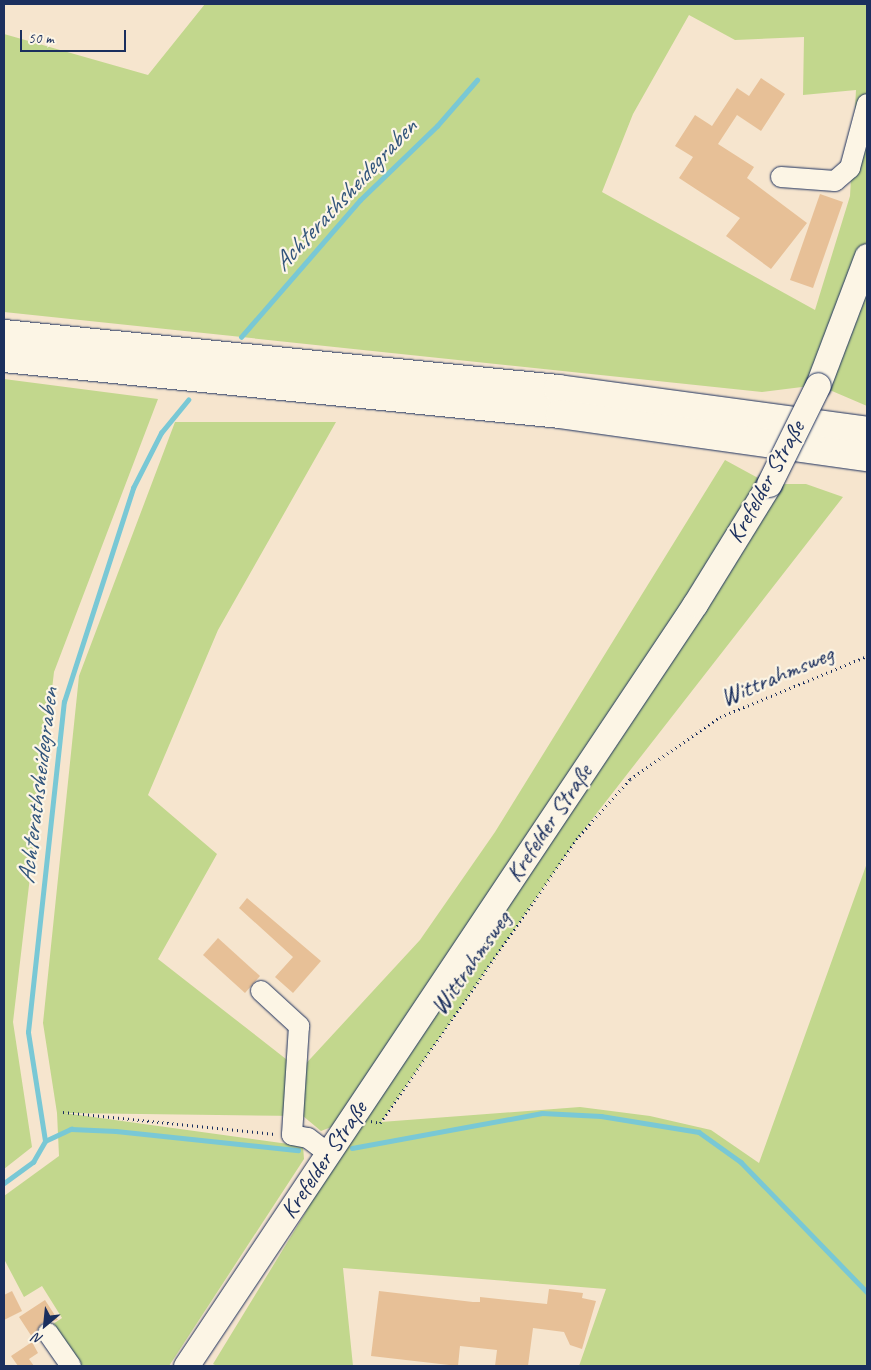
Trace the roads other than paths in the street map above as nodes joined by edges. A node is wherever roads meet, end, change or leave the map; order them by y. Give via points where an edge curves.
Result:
1 (867, 104) edge
2 (781, 177) dead end
3 (867, 256) edge
4 (4, 334) edge
5 (4, 358) edge
6 (867, 431) edge
7 (867, 457) edge
8 (261, 991) dead end
9 (328, 1154) junction
10 (48, 1334) dead end
11 (71, 1366) edge
12 (186, 1366) edge

1 - 2 lane via 850,168 835,181
3 - 9 main road, Krefelder Straße, bridge via 818,385 769,484 695,604
4 - 6 highway via 558,389
5 - 7 highway via 560,414
8 - 9 lane via 299,1026 292,1135 308,1138
9 - 12 main road, Krefelder Straße
10 - 11 lane

